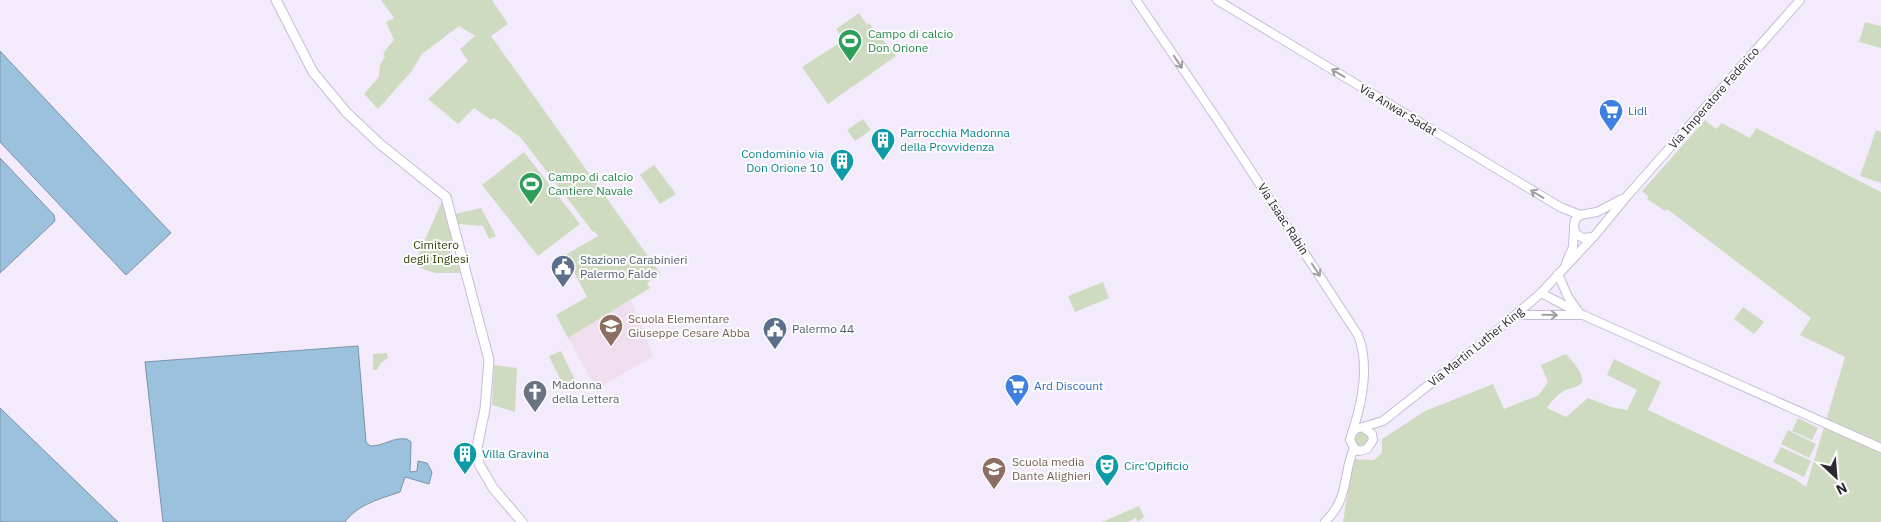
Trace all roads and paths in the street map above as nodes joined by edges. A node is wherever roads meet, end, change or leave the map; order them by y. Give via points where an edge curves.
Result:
1 (276, 0) edge
2 (1136, 0) edge
3 (1217, 0) edge
4 (1800, 0) edge
5 (1628, 196) junction
6 (1590, 214) junction
7 (1580, 215) junction
8 (1574, 230) junction
9 (1596, 234) junction
10 (1564, 267) junction
11 (1558, 274) junction
12 (1541, 293) junction
13 (1516, 315) junction
14 (1583, 315) junction
15 (1383, 421) junction
16 (1364, 428) junction
17 (1352, 433) junction
18 (1373, 436) junction
19 (1354, 448) junction
20 (1881, 448) edge
21 (522, 522) edge
22 (1325, 522) edge

1 - 21 main road via 313,72 330,93 355,121 446,197 489,360 477,455 493,488
2 -> 17 street, Via Isaac Rabin via 1358,335 1364,370
7 -> 3 street, Via Anwar Sadat via 1560,207
4 - 5 street, Via Imperatore Federico
5 - 6 street
5 - 9 street, Via Imperatore Federico
6 - 7 street
6 - 9 street via 1598,221
7 - 8 street via 1575,220
8 - 9 street via 1583,238
8 - 10 street via 1573,247
9 - 10 street, Via Martin Luther King
10 - 11 street, Via Martin Luther King
11 - 12 street, Via Martin Luther King
11 - 14 street via 1574,307
12 - 13 street, Via Martin Luther King
12 - 14 street
13 -> 14 street
13 - 15 street, Via Martin Luther King
14 - 20 street
15 - 16 street, Via Martin Luther King
15 - 18 street, Via Martin Luther King
16 - 17 street
16 - 18 street
17 - 19 street via 1350,440
18 - 19 street via 1368,449 1359,451
19 - 22 street via 1342,500

